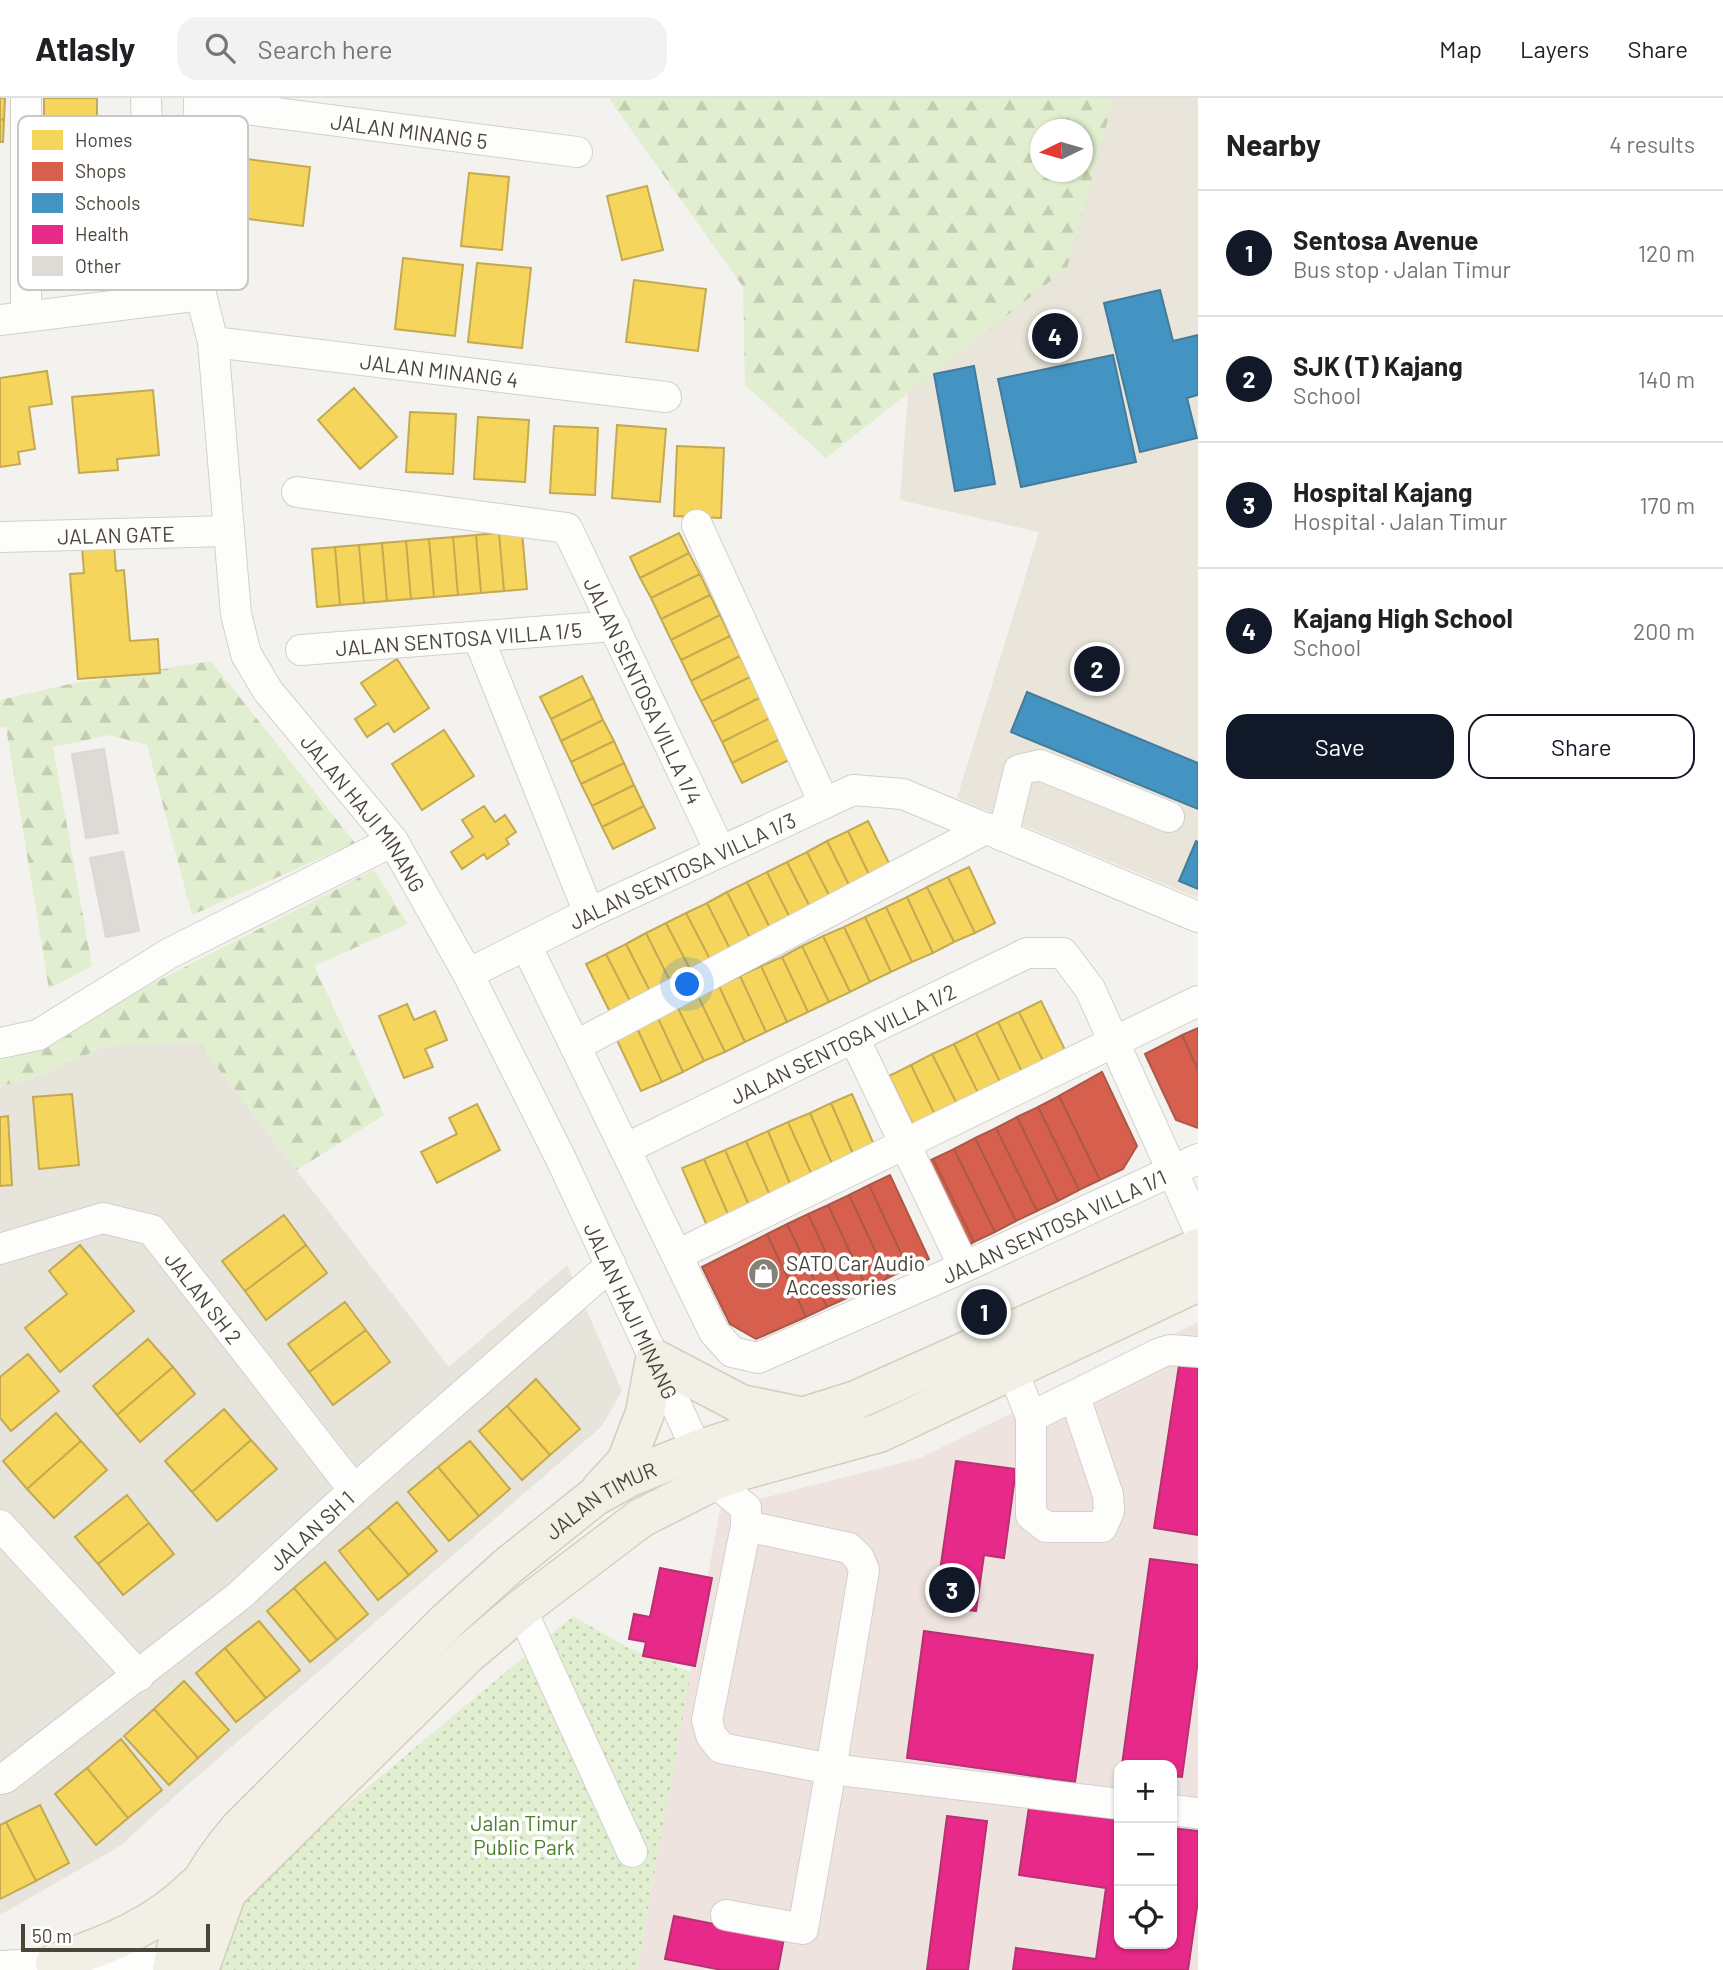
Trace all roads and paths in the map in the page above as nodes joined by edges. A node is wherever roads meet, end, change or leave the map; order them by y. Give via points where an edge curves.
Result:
1 (26, 98) edge
2 (146, 98) edge
3 (198, 100) edge
4 (25, 116) edge
5 (147, 116) edge
6 (577, 152) dead end
7 (18, 233) edge
8 (152, 290) edge
9 (201, 290) edge
10 (201, 295) junction
11 (152, 301) junction
12 (13, 318) edge
13 (213, 342) junction
14 (666, 397) dead end
15 (297, 492) dead end
16 (697, 525) dead end
17 (229, 531) junction
18 (0, 537) edge
19 (614, 626) junction
20 (478, 637) junction
21 (301, 650) dead end
22 (824, 803) junction
23 (1169, 817) dead end
24 (995, 832) junction
25 (393, 841) junction
26 (720, 851) junction
27 (589, 913) junction
28 (1198, 917) edge
29 (526, 945) junction
30 (468, 974) junction
31 (1198, 1001) edge
32 (854, 1038) junction
33 (0, 1043) edge
34 (1114, 1043) junction
35 (575, 1046) junction
36 (904, 1143) junction
37 (625, 1149) junction
38 (1185, 1165) edge
39 (1198, 1228) edge
40 (1198, 1248) edge
41 (0, 1249) edge
42 (677, 1255) junction
43 (611, 1265) junction
44 (964, 1267) junction
45 (1198, 1282) edge
46 (999, 1335) junction
47 (1198, 1352) edge
48 (655, 1359) junction
49 (1012, 1370) junction
50 (1076, 1397) junction
51 (804, 1416) junction
52 (1031, 1417) junction
53 (706, 1465) junction
54 (354, 1490) junction
55 (594, 1497) junction
56 (0, 1525) edge
57 (746, 1526) junction
58 (521, 1609) junction
59 (139, 1676) junction
60 (831, 1769) junction
61 (0, 1779) edge
62 (1114, 1803) edge
63 (1177, 1811) edge
64 (1198, 1813) edge
65 (632, 1852) dead end
66 (200, 1881) junction
67 (726, 1915) dead end
68 (0, 1966) edge
69 (65, 1967) edge
70 (186, 1969) edge

1 - 4 street
2 - 5 street
3 - 6 street, JALAN MINANG 5
7 - 12 street
8 - 11 street
9 - 10 street, JALAN HAJI MINANG
10 - 11 street
10 - 13 street, JALAN HAJI MINANG
11 - 12 street
13 - 14 street, JALAN MINANG 4
13 - 17 street, JALAN HAJI MINANG
15 - 19 street, JALAN SENTOSA VILLA 1/4 via 567,528
16 - 22 street
17 - 18 street, JALAN GATE
17 - 25 street, JALAN HAJI MINANG via 236,614 246,654 268,691
19 - 20 street, JALAN SENTOSA VILLA 1/5
19 - 26 street, JALAN SENTOSA VILLA 1/4
20 - 21 street, JALAN SENTOSA VILLA 1/5
20 - 27 street
22 - 24 street, JALAN SENTOSA VILLA 1/3 via 853,790 903,794
22 - 26 street, JALAN SENTOSA VILLA 1/3
23 - 24 street via 1040,765 1019,770
24 - 28 street, JALAN SENTOSA VILLA 1/3
24 - 35 street
25 - 30 street, JALAN HAJI MINANG
25 - 33 street via 170,953 38,1035
26 - 27 street, JALAN SENTOSA VILLA 1/3
27 - 29 street, JALAN SENTOSA VILLA 1/3
29 - 30 street, JALAN SENTOSA VILLA 1/3
29 - 35 street
30 - 43 street, JALAN HAJI MINANG
31 - 34 street
32 - 34 street, JALAN SENTOSA VILLA 1/2 via 1027,953 1063,953 1090,989
32 - 36 street
32 - 37 street, JALAN SENTOSA VILLA 1/2
34 - 36 street
34 - 38 street
35 - 37 street
36 - 42 street
36 - 44 street
37 - 42 street
38 - 39 street
38 - 44 street, JALAN SENTOSA VILLA 1/1
40 - 46 main road, JALAN TIMUR
41 - 54 street, JALAN SH 2 via 103,1218 152,1230
42 - 44 street, JALAN SENTOSA VILLA 1/1 via 714,1332 732,1352 758,1358
43 - 48 street, JALAN HAJI MINANG
43 - 54 street, JALAN SH 1
45 - 49 main road, JALAN TIMUR
46 - 49 street
46 - 51 main road, JALAN TIMUR via 856,1400
47 - 50 street via 1170,1350
48 - 51 main road via 741,1404
48 - 53 street, JALAN HAJI MINANG
48 - 55 main road via 645,1413 626,1462
49 - 52 street
49 - 53 main road, JALAN TIMUR via 879,1433 744,1470
50 - 52 street
50 - 52 street via 1108,1495 1102,1527 1046,1527 1031,1515
51 - 53 main road, JALAN TIMUR
53 - 55 main road, JALAN TIMUR via 630,1478
53 - 57 street via 746,1508
53 - 58 main road, JALAN TIMUR
54 - 59 street, JALAN SH 1 via 239,1596
55 - 66 main road, JALAN TIMUR via 447,1621 263,1805 217,1855
56 - 59 street
57 - 60 street via 849,1548 864,1570
57 - 60 street via 707,1720 712,1735 720,1748
58 - 65 street
58 - 70 main road, JALAN TIMUR via 468,1654 227,1892
59 - 61 street, JALAN SH 1
60 - 62 street
60 - 67 street via 803,1929
63 - 64 street
66 - 69 main road via 158,1918
66 - 70 main road, JALAN TIMUR via 177,1940
68 - 69 street
69 - 70 street

